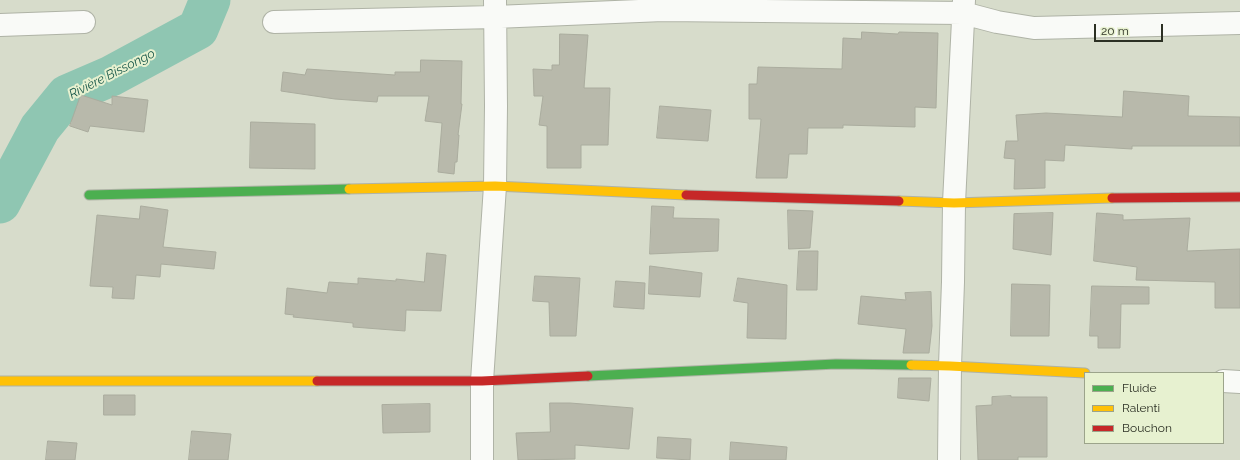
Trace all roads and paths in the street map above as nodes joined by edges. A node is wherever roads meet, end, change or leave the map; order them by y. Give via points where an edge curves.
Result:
1 (963, 6) edge
2 (495, 9) edge
3 (84, 22) dead end
4 (274, 22) dead end
5 (1240, 23) edge
6 (0, 25) edge
7 (495, 186) junction
8 (89, 195) dead end
9 (1240, 197) edge
10 (954, 203) junction
11 (950, 366) junction
12 (1084, 373) edge
13 (0, 381) edge
14 (482, 381) junction
15 (1224, 381) edge
16 (1240, 382) edge
17 (482, 460) edge
18 (950, 460) edge

1 - 2 street via 663,10
1 - 5 street via 997,22 1034,28
1 - 10 street
2 - 4 street
2 - 7 street
3 - 6 street
7 - 8 street
7 - 10 street
7 - 14 street
9 - 10 street
10 - 11 street
11 - 12 street
11 - 14 street via 836,364
11 - 18 street
13 - 14 street
14 - 17 street
15 - 16 street

